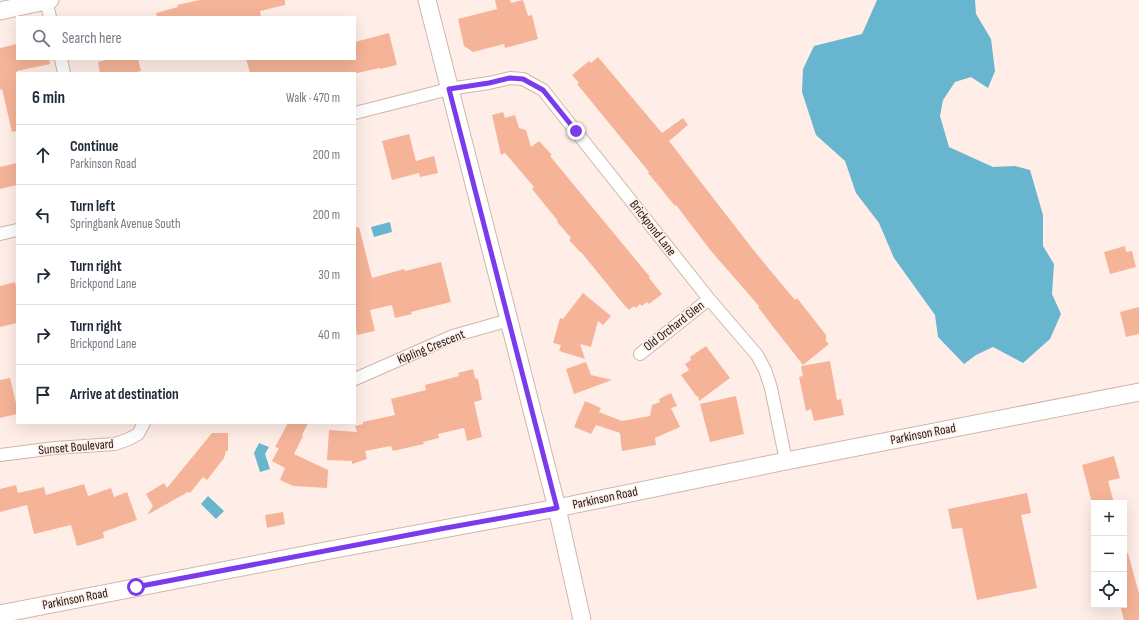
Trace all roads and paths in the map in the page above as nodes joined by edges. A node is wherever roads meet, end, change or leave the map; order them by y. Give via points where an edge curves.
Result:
1 (427, 0) edge
2 (48, 6) edge
3 (0, 12) edge
4 (60, 60) edge
5 (64, 72) edge
6 (449, 89) junction
7 (356, 113) edge
8 (16, 230) edge
9 (0, 234) edge
10 (709, 299) junction
11 (509, 320) junction
12 (640, 354) dead end
13 (356, 380) edge
14 (1139, 392) edge
15 (143, 424) edge
16 (0, 455) edge
17 (786, 461) junction
18 (557, 508) junction
19 (0, 614) edge
20 (582, 620) edge

1 - 6 main road
2 - 3 main road
4 - 5 street
6 - 7 street
6 - 10 street, Brickpond Lane via 510,78 523,79 543,90
6 - 11 main road
8 - 9 street
10 - 12 street, Old Orchard Glen
10 - 17 street, Brickpond Lane via 754,352 765,370
11 - 13 street, Kipling Crescent via 453,336
11 - 18 main road
14 - 17 main road, Parkinson Road
15 - 16 street, Sunset Boulevard via 138,434 115,444
17 - 18 main road, Parkinson Road
18 - 19 main road, Parkinson Road
18 - 20 main road

